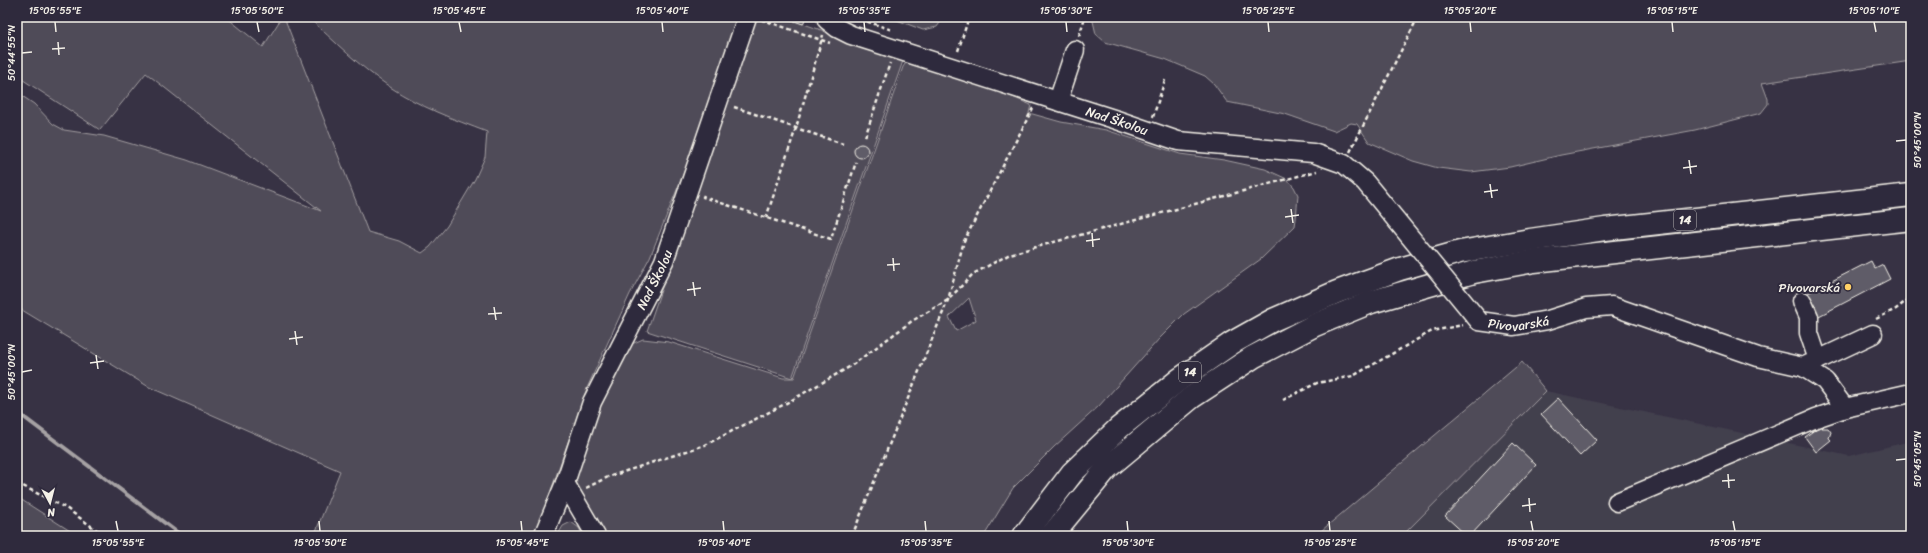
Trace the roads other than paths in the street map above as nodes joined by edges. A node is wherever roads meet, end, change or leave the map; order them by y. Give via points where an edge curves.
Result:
1 (754, 22) edge
2 (826, 24) edge
3 (1075, 50) road end
4 (1058, 101) junction
5 (1911, 195) edge
6 (1911, 219) edge
7 (1802, 301) dead end
8 (1479, 321) joint
9 (1873, 334) dead end
10 (1810, 363) junction
11 (1911, 393) edge
12 (1845, 408) junction
13 (568, 489) junction
14 (1617, 502) dead end
15 (544, 536) edge
16 (596, 536) edge
17 (1024, 536) edge
18 (1051, 536) edge

1 - 13 street, Nad Školou via 664,261 592,402
2 - 4 street, Nad Školou via 827,20 852,35
3 - 4 street
4 - 8 street, Nad Školou, bridge via 1178,141 1313,153 1344,164 1366,182
5 - 17 highway, 14 via 1605,229 1530,240 1460,252 1400,269 1337,292 1273,320 1232,343 1180,379 1119,428 1072,473
6 - 18 highway, 14 via 1534,261 1474,272 1371,302 1315,325 1253,357 1192,397 1107,468
7 - 10 street via 1809,317
8 - 10 street, Pivovarská via 1514,326 1548,320 1586,308 1612,306 1758,357
9 - 10 street
10 - 12 street, Pivovarská
11 - 12 street
12 - 14 street
13 - 15 street, Nad Školou
13 - 16 street

